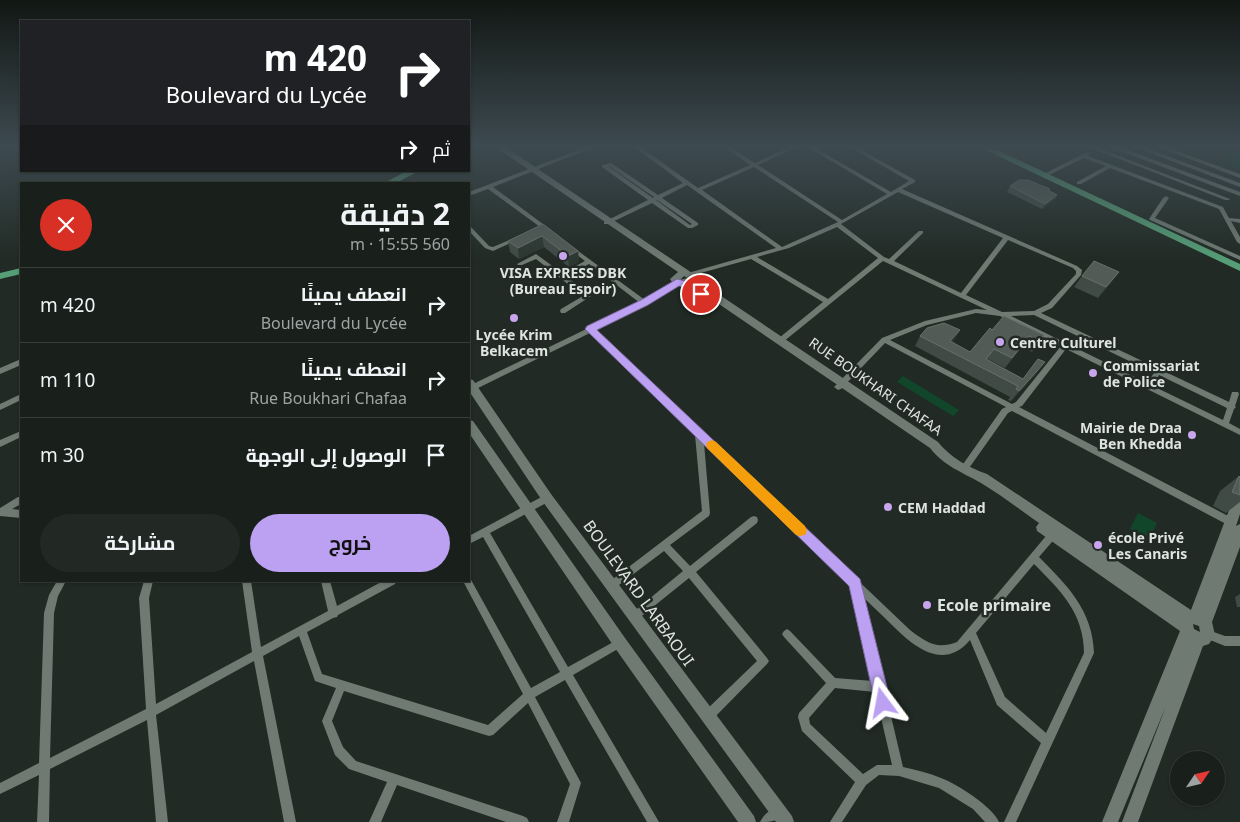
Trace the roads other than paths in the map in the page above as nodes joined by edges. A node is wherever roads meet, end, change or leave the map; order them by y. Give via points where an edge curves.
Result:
1 (492, 184) edge
2 (552, 184) edge
3 (633, 184) edge
4 (636, 184) edge
5 (684, 184) edge
6 (689, 184) edge
7 (711, 184) edge
8 (783, 184) edge
9 (874, 184) edge
10 (909, 184) edge
11 (1061, 184) edge
12 (1159, 184) edge
13 (1189, 184) edge
14 (1213, 184) edge
15 (488, 186) junction
16 (698, 190) junction
17 (899, 190) junction
18 (1233, 192) junction
19 (470, 194) edge
20 (891, 194) junction
21 (1240, 194) edge
22 (654, 198) junction
23 (1166, 198) dead end
24 (1227, 199) junction
25 (1221, 208) junction
26 (1227, 219) junction
27 (607, 221) junction
28 (1240, 221) edge
29 (839, 223) junction
30 (543, 226) junction
31 (470, 229) edge
32 (534, 230) edge
33 (921, 232) dead end
34 (552, 233) edge
35 (525, 235) edge
36 (1007, 237) junction
37 (1239, 240) edge
38 (567, 244) edge
39 (781, 249) junction
40 (752, 257) junction
41 (882, 258) junction
42 (1240, 258) edge
43 (589, 261) junction
44 (890, 262) junction
45 (520, 264) dead end
46 (1240, 268) edge
47 (20, 271) edge
48 (0, 276) edge
49 (562, 276) junction
50 (685, 278) junction
51 (962, 296) junction
52 (828, 302) junction
53 (645, 303) junction
54 (563, 311) dead end
55 (1035, 313) junction
56 (1001, 314) junction
57 (590, 329) junction
58 (781, 340) junction
59 (884, 340) junction
60 (1065, 346) junction
61 (20, 362) edge
62 (0, 371) edge
63 (1158, 372) junction
64 (841, 385) junction
65 (470, 386) edge
66 (1148, 387) junction
67 (1235, 394) dead end
68 (20, 397) edge
69 (0, 407) edge
70 (1012, 407) junction
71 (1232, 407) junction
72 (470, 425) edge
73 (1225, 425) junction
74 (1240, 432) edge
75 (699, 433) junction
76 (20, 434) edge
77 (0, 444) edge
78 (969, 472) junction
79 (1240, 497) edge
80 (547, 498) junction
81 (20, 501) edge
82 (527, 510) junction
83 (0, 512) edge
84 (20, 514) edge
85 (754, 520) dead end
86 (1236, 526) edge
87 (1055, 531) junction
88 (485, 533) junction
89 (470, 540) edge
90 (665, 546) junction
91 (1033, 556) junction
92 (690, 572) junction
93 (61, 582) edge
94 (149, 582) edge
95 (246, 582) edge
96 (325, 582) edge
97 (390, 582) edge
98 (468, 582) edge
99 (855, 583) junction
100 (612, 585) junction
101 (334, 614) junction
102 (635, 616) junction
103 (1196, 627) junction
104 (302, 630) junction
105 (971, 631) junction
106 (787, 634) dead end
107 (1240, 641) edge
108 (620, 644) junction
109 (257, 653) junction
110 (566, 674) junction
111 (833, 683) junction
112 (342, 685) junction
113 (879, 687) junction
114 (529, 696) junction
115 (151, 712) junction
116 (708, 716) junction
117 (1048, 742) junction
118 (44, 768) junction
119 (899, 771) junction
120 (394, 779) junction
121 (862, 780) junction
122 (0, 789) edge
123 (782, 817) edge
124 (44, 822) edge
125 (162, 822) edge
126 (290, 822) edge
127 (375, 822) edge
128 (523, 822) edge
129 (563, 822) edge
130 (653, 822) edge
131 (748, 822) edge
132 (766, 822) edge
133 (836, 822) edge
134 (993, 822) edge
135 (1010, 822) edge
136 (1110, 822) edge
137 (1130, 822) edge

1 - 15 street
2 - 27 main road, RUE BOUKHARI CHAFAA
3 - 22 street
4 - 22 street
5 - 22 street
6 - 16 street
7 - 16 street
8 - 29 street
9 - 20 street
10 - 17 street
11 - 46 main road
12 - 25 street
13 - 24 street
14 - 18 street
15 - 19 street
15 - 30 street
16 - 39 street
17 - 20 street
17 - 36 street
18 - 21 street
18 - 24 street
20 - 29 street
22 - 22 street via 690,227 696,224
22 - 27 street
23 - 42 street via 1152,219
24 - 25 street
25 - 26 street
26 - 28 street
26 - 37 street
27 - 50 main road, RUE BOUKHARI CHAFAA
29 - 39 street
29 - 41 street
30 - 32 street
30 - 34 street
31 - 35 street via 493,249
33 - 44 street
36 - 51 street
36 - 55 street via 1079,270 1079,274 1050,306
38 - 43 street
39 - 40 street
40 - 50 street
40 - 52 street
41 - 44 street
41 - 52 street
43 - 49 street
43 - 53 street
44 - 51 street
45 - 49 street via 536,256
47 - 48 main road
49 - 54 street via 588,296
50 - 53 street
50 - 58 main road, RUE BOUKHARI CHAFAA
50 - 64 main road, RUE BOUKHARI CHAFAA
51 - 56 street
52 - 58 street
53 - 57 street
55 - 56 street
55 - 63 street
56 - 59 street via 976,311 925,323
56 - 60 street
57 - 65 street
57 - 75 street
58 - 64 main road, RUE BOUKHARI CHAFAA
59 - 64 street
59 - 70 street
60 - 66 street
60 - 70 street via 1019,404
61 - 62 street
63 - 66 street
63 - 71 street
64 - 78 main road, RUE BOUKHARI CHAFAA via 930,450 938,451
65 - 80 main road, BOULEVARD LARBAOUI
66 - 73 street
67 - 71 street
68 - 69 street
70 - 78 street via 1005,411
70 - 86 street
71 - 73 street
72 - 82 main road
73 - 74 street
75 - 90 street via 706,512
75 - 99 street
76 - 77 street
78 - 87 main road via 979,484
79 - 86 main road
80 - 82 street
80 - 100 main road, BOULEVARD LARBAOUI
81 - 83 street
82 - 88 street
82 - 108 main road
83 - 84 street
85 - 92 street
86 - 103 main road
87 - 91 street
87 - 103 main road
88 - 89 street
88 - 110 street
90 - 92 street
90 - 100 street
91 - 105 street
91 - 117 street via 1076,606 1090,639 1089,654
92 - 102 street
92 - 116 street via 764,661
93 - 118 street via 49,613
94 - 115 street via 144,598
95 - 109 street
96 - 101 street
97 - 101 street
98 - 114 street
99 - 105 street via 907,634 926,648 949,650 960,645
99 - 113 street
100 - 102 main road, BOULEVARD LARBAOUI
101 - 104 street
102 - 116 main road, BOULEVARD LARBAOUI
103 - 107 street via 1225,641
103 - 136 main road
103 - 137 main road
104 - 109 street
104 - 112 street via 318,678
105 - 117 street via 1001,701
106 - 111 street
108 - 110 street
108 - 131 main road
109 - 115 street
109 - 126 street
110 - 114 street
110 - 130 street
111 - 113 street
111 - 121 street via 803,716 806,727
112 - 114 street via 489,731
112 - 120 street via 327,721 339,751 353,765
113 - 119 street
114 - 129 street via 576,783
115 - 118 street
115 - 125 street
116 - 123 main road, BOULEVARD LARBAOUI
117 - 135 street
118 - 122 street
118 - 124 street
119 - 121 street via 877,770
119 - 134 street via 941,783 977,805
120 - 127 street
120 - 128 street
121 - 133 street
123 - 132 street

